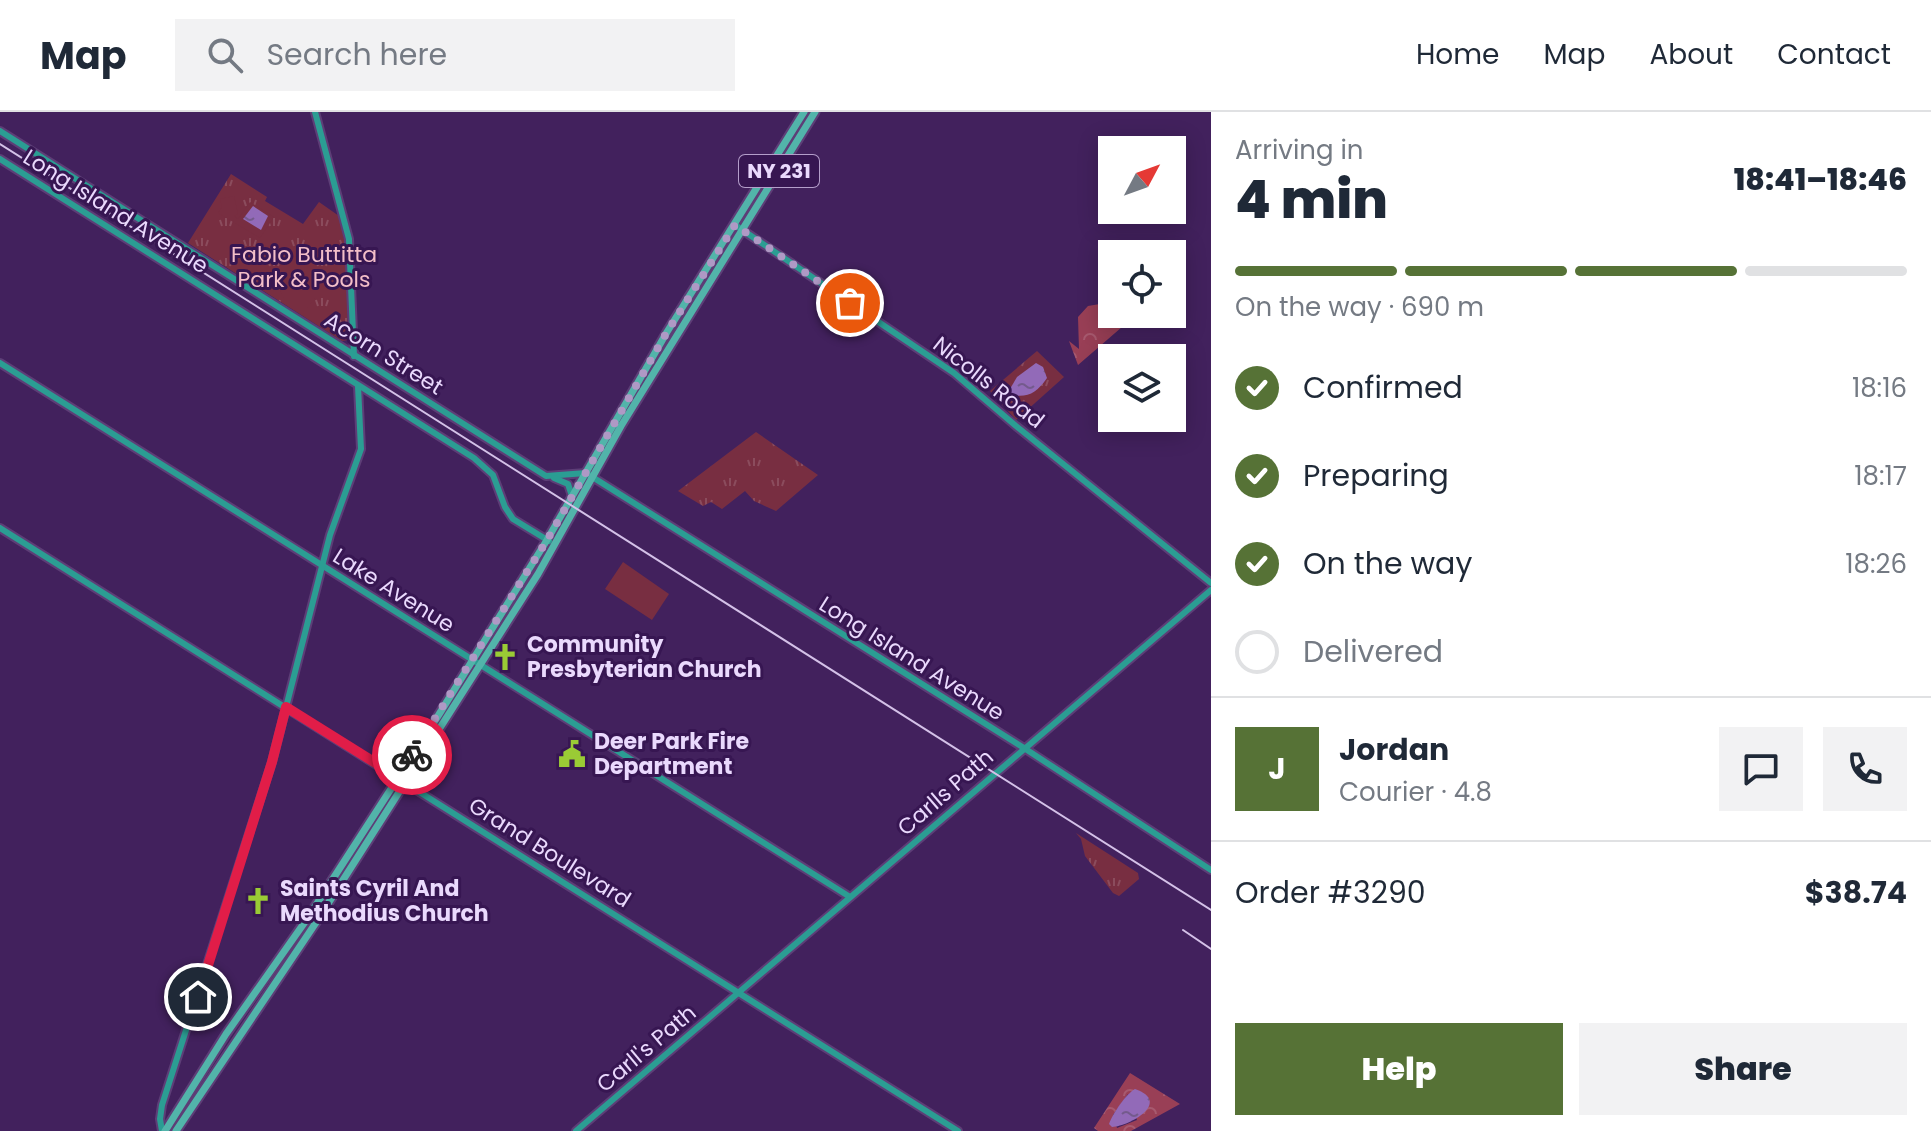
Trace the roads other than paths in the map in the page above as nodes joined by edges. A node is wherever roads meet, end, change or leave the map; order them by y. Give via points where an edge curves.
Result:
1 (315, 112) edge
2 (804, 112) edge
3 (815, 112) edge
4 (0, 131) edge
5 (0, 159) edge
6 (738, 227) junction
7 (354, 356) junction
8 (649, 362) junction
9 (0, 363) edge
10 (648, 381) junction
11 (358, 386) junction
12 (546, 476) junction
13 (589, 476) junction
14 (572, 496) junction
15 (0, 528) edge
16 (547, 540) junction
17 (555, 545) junction
18 (323, 567) junction
19 (1211, 583) edge
20 (1211, 590) edge
21 (476, 663) junction
22 (286, 707) junction
23 (1024, 748) junction
24 (401, 779) junction
25 (1211, 870) edge
26 (850, 897) junction
27 (739, 992) junction
28 (163, 1131) edge
29 (176, 1131) edge
30 (576, 1131) edge
31 (958, 1131) edge

1 - 7 street via 349,239
2 - 6 main road, NY 231
3 - 6 main road, NY 231
4 - 7 street, Acorn Street
5 - 11 street, Long Island Avenue
6 - 8 main road, NY 231
6 - 10 main road, NY 231
6 - 19 street, Nicolls Road via 954,373
7 - 12 street, Acorn Street
8 - 10 main road
8 - 13 main road, NY 231
9 - 18 street, Lake Avenue
10 - 13 main road, NY 231
11 - 16 street, Long Island Avenue via 474,458 493,475 513,519
11 - 18 street via 361,449
12 - 13 street
12 - 14 street, Acorn Street via 566,482
13 - 14 main road, NY 231
13 - 17 main road, NY 231
13 - 23 street, Long Island Avenue
14 - 16 main road, NY 231
15 - 22 street, Grand Boulevard
16 - 17 street, Long Island Avenue
16 - 21 main road, NY 231
17 - 21 main road, NY 231
18 - 21 street, Lake Avenue
18 - 22 street
20 - 23 street, Carlls Path
21 - 24 main road, NY 231
21 - 26 street, Lake Avenue
22 - 24 street, Grand Boulevard
22 - 28 street via 162,1105
23 - 25 street, Long Island Avenue
23 - 26 street, Carlls Path
24 - 27 street, Grand Boulevard
24 - 28 main road, NY 231
24 - 29 main road, NY 231 via 310,931
26 - 27 street, Carlls Path
27 - 30 street, Carll's Path
27 - 31 street, Grand Boulevard

